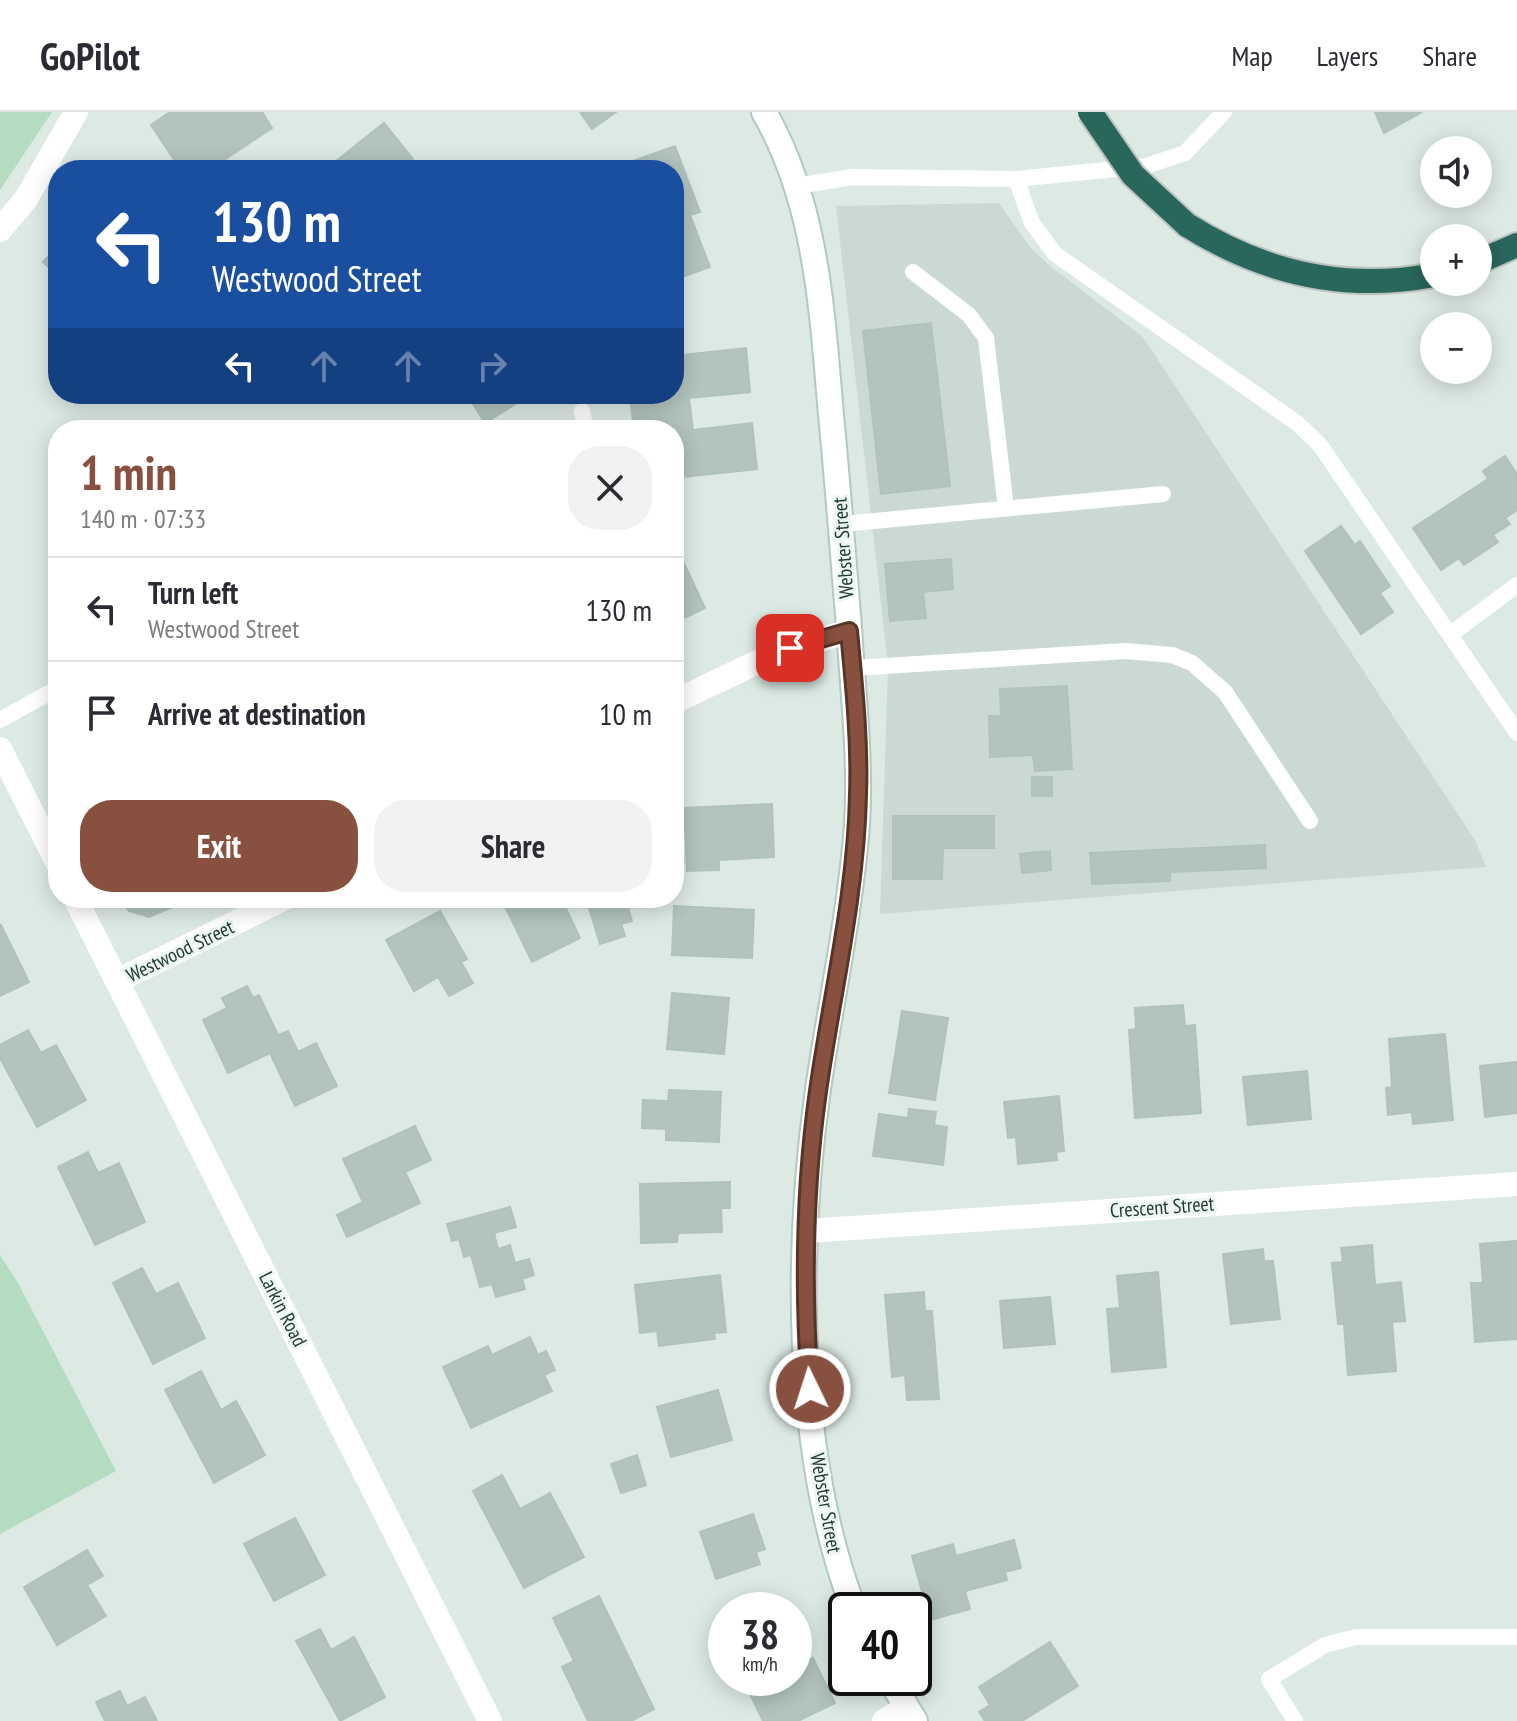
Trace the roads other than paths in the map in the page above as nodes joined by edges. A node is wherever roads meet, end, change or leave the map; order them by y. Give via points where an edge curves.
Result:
1 (76, 112) edge
2 (764, 112) edge
3 (1090, 112) edge
4 (1224, 112) edge
5 (49, 160) edge
6 (48, 161) edge
7 (1016, 179) junction
8 (797, 186) junction
9 (0, 230) edge
10 (1517, 245) edge
11 (1492, 256) edge
12 (913, 272) dead end
13 (1420, 276) edge
14 (582, 411) dead end
15 (584, 420) edge
16 (1163, 494) dead end
17 (1006, 508) junction
18 (842, 524) junction
19 (1517, 585) edge
20 (849, 631) junction
21 (1451, 634) junction
22 (852, 668) junction
23 (48, 694) edge
24 (684, 697) edge
25 (0, 720) edge
26 (1517, 733) edge
27 (0, 749) edge
28 (1310, 821) dead end
29 (48, 844) edge
30 (80, 908) edge
31 (265, 908) edge
32 (117, 981) junction
33 (1517, 1184) edge
34 (807, 1231) junction
35 (848, 1592) edge
36 (1517, 1637) edge
37 (900, 1696) edge
38 (910, 1714) edge
39 (490, 1721) edge
40 (884, 1721) edge
41 (1295, 1721) edge

1 - 5 street
2 - 8 street, Webster Street
3 - 13 highway, bridge via 1133,175 1187,225 1229,250 1287,272 1358,282
4 - 7 lane via 1196,145 1174,159
6 - 9 street
7 - 8 lane via 852,177
7 - 21 lane via 1039,235 1065,262 1297,423 1320,445
8 - 18 street, Webster Street via 820,297
10 - 11 highway
12 - 17 lane via 969,315 986,338
14 - 15 lane
16 - 17 lane
17 - 18 lane
18 - 20 street, Webster Street
19 - 21 lane
20 - 22 street, Webster Street
20 - 24 street via 772,655
21 - 26 lane
22 - 28 lane via 1126,651 1172,655 1192,663 1225,692
22 - 34 street, Webster Street via 856,838 813,1129
23 - 25 lane
27 - 29 street
30 - 32 street, Larkin Road
31 - 32 street, Westwood Street
32 - 39 street, Larkin Road
33 - 34 street, Crescent Street
34 - 35 street, Webster Street via 813,1425 834,1551
36 - 41 lane via 1356,1637 1325,1645 1269,1679
37 - 38 street
38 - 40 street

